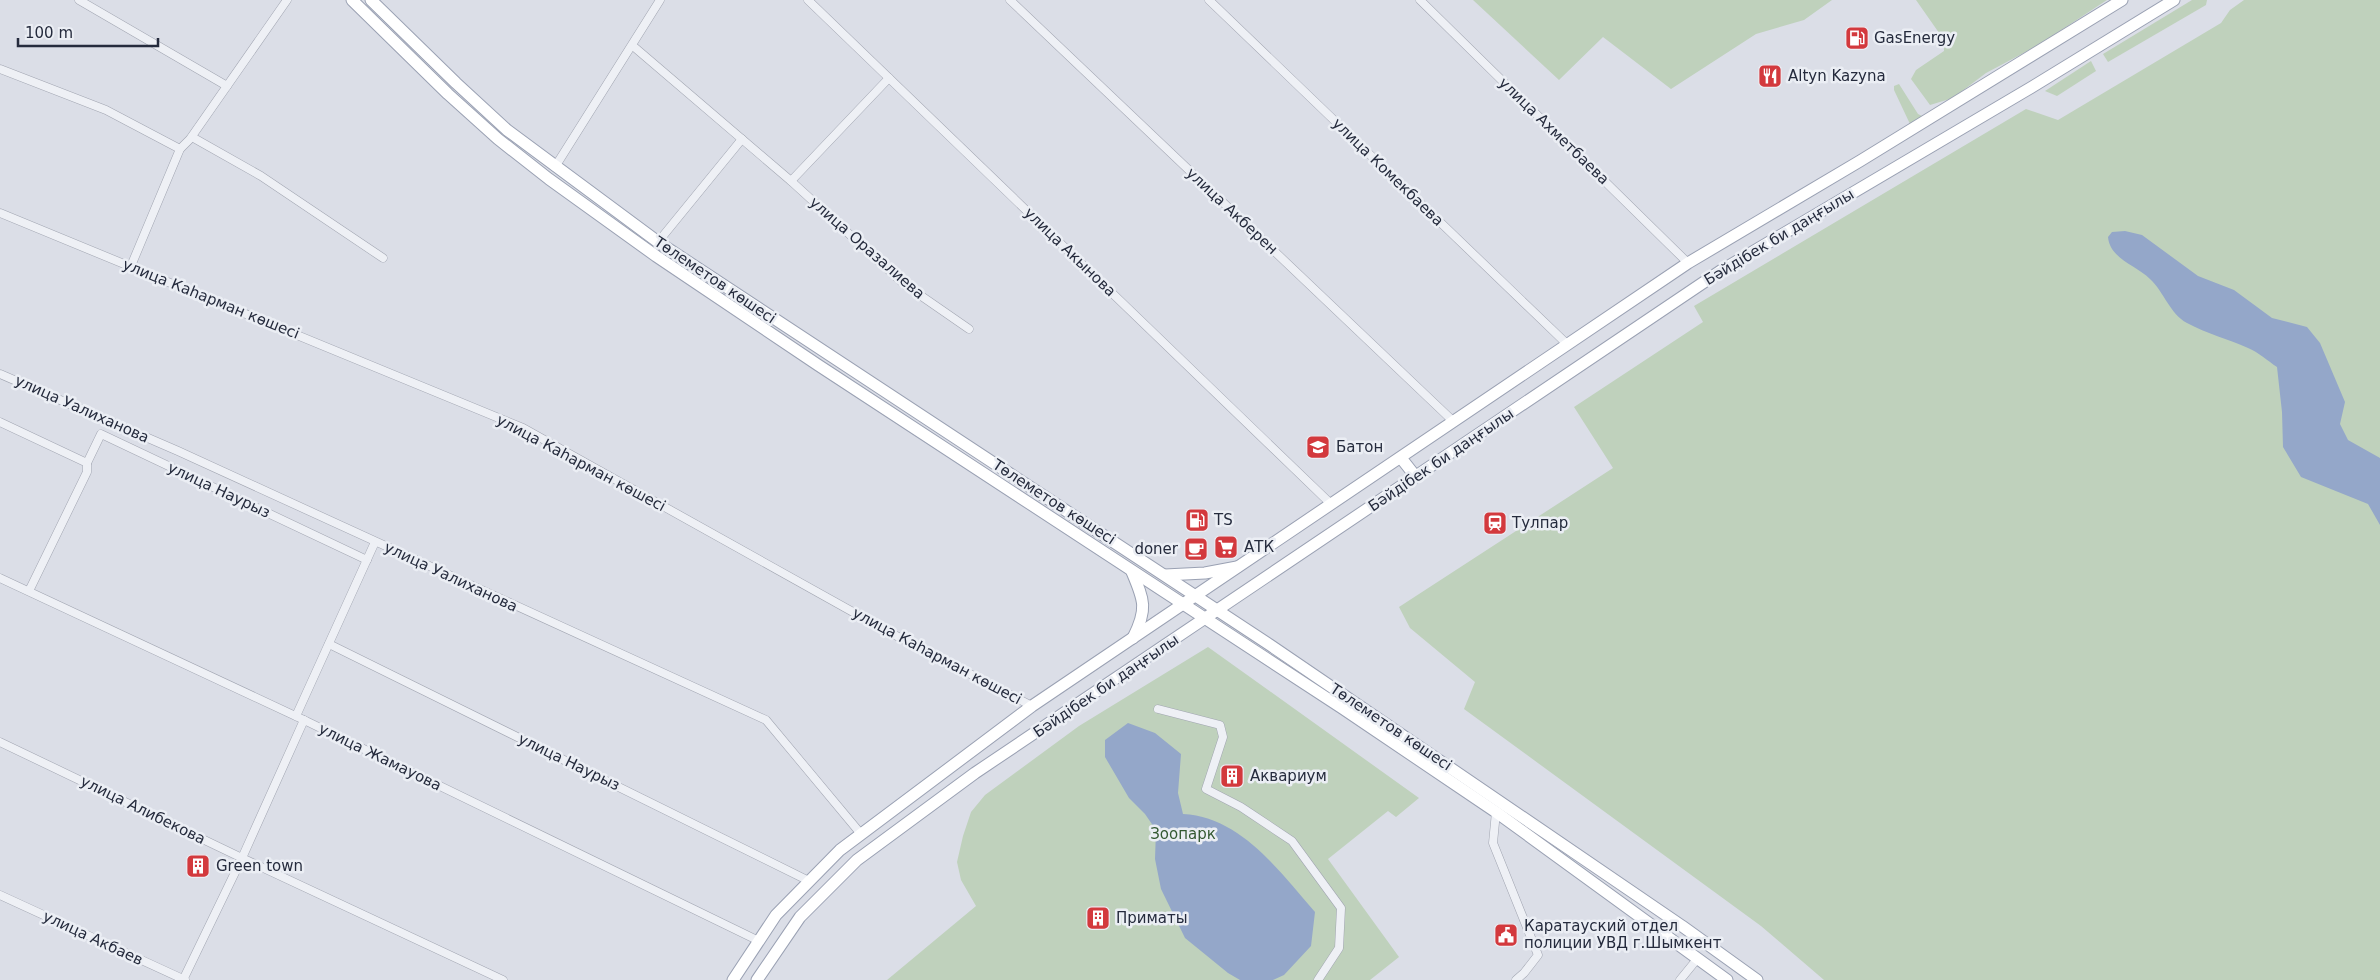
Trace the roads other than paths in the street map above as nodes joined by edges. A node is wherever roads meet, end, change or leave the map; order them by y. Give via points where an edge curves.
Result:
1 (78, 0) edge
2 (287, 0) edge
3 (352, 0) edge
4 (371, 0) edge
5 (660, 0) edge
6 (808, 0) edge
7 (1010, 0) edge
8 (1209, 0) edge
9 (1420, 0) edge
10 (2122, 0) edge
11 (2174, 0) edge
12 (633, 46) junction
13 (0, 69) edge
14 (889, 78) junction
15 (227, 86) junction
16 (192, 137) junction
17 (742, 139) junction
18 (180, 149) junction
19 (556, 167) junction
20 (791, 181) junction
21 (0, 213) edge
22 (658, 242) junction
23 (383, 258) dead end
24 (1688, 263) junction
25 (131, 266) junction
26 (969, 330) dead end
27 (1568, 344) junction
28 (0, 374) edge
29 (0, 422) edge
30 (1454, 422) junction
31 (1400, 458) junction
32 (87, 463) junction
33 (1416, 477) junction
34 (1331, 504) junction
35 (375, 542) junction
36 (367, 560) junction
37 (1241, 566) junction
38 (1132, 572) junction
39 (1165, 575) junction
40 (0, 578) edge
41 (29, 591) junction
42 (1197, 596) junction
43 (1183, 605) junction
44 (1219, 611) junction
45 (1206, 620) junction
46 (1132, 640) junction
47 (329, 644) junction
48 (1032, 706) junction
49 (1158, 709) dead end
50 (296, 716) junction
51 (304, 720) junction
52 (0, 742) edge
53 (1496, 812) junction
54 (861, 834) junction
55 (242, 858) junction
56 (809, 881) junction
57 (0, 895) edge
58 (759, 941) junction
59 (1698, 958) junction
60 (184, 980) edge
61 (503, 980) edge
62 (733, 980) edge
63 (757, 980) edge
64 (1318, 980) edge
65 (1516, 980) edge
66 (1680, 980) edge
67 (1727, 980) edge
68 (1757, 980) edge

1 - 15 street
2 - 15 street
3 - 38 main road, Төлеметов көшесі via 448,94 549,179 656,256
4 - 19 main road, Төлеметов көшесі via 507,130
5 - 12 street
6 - 14 street, улица Акынова
7 - 30 street, улица Акберен
8 - 27 street, улица Комекбаева
9 - 24 street, улица Ахметбаева
10 - 24 main road, Бәйдібек би даңғылы
11 - 33 main road, Бәйдібек би даңғылы via 1722,270
12 - 17 street, улица Оразалиева
12 - 19 street
13 - 18 street via 106,110
14 - 20 street
14 - 34 street, улица Акынова
15 - 16 street
16 - 18 street
16 - 23 street via 261,176
17 - 20 street, улица Оразалиева
17 - 22 street
18 - 25 street
19 - 22 main road, Төлеметов көшесі
20 - 26 street, улица Оразалиева via 904,284
21 - 25 street, улица Каһарман көшесі
22 - 39 main road, Төлеметов көшесі
24 - 27 main road, Бәйдібек би даңғылы
25 - 48 street, улица Каһарман көшесі via 523,428 879,626
27 - 30 main road, Бәйдібек би даңғылы
28 - 35 street, улица Уалиханова
29 - 32 street
30 - 31 main road, Бәйдібек би даңғылы
31 - 33 main road
31 - 34 main road, Бәйдібек би даңғылы
32 - 36 street, улица Наурыз via 101,434
32 - 41 street, улица Наурыз via 87,472
33 - 44 main road, Бәйдібек би даңғылы
34 - 37 main road, Бәйдібек би даңғылы
35 - 36 street
35 - 54 street, улица Уалиханова via 766,720
36 - 47 street
37 - 39 main road via 1205,573
37 - 42 main road, Бәйдібек би даңғылы
38 - 43 main road, Төлеметов көшесі
38 - 46 main road via 1144,605 1143,616
39 - 42 main road, Төлеметов көшесі
40 - 41 street, улица Жамауова
41 - 50 street, улица Жамауова
42 - 43 main road, Бәйдібек би даңғылы
42 - 44 main road, Төлеметов көшесі
43 - 45 main road, Төлеметов көшесі
43 - 46 main road, Бәйдібек би даңғылы
44 - 45 main road, Бәйдібек би даңғылы
44 - 68 main road, Төлеметов көшесі
45 - 53 main road, Төлеметов көшесі
45 - 63 main road, Бәйдібек би даңғылы via 975,773 857,860 800,917
46 - 48 main road, Бәйдібек би даңғылы
47 - 50 street
47 - 56 street, улица Наурыз
48 - 54 main road, Бәйдібек би даңғылы
49 - 64 street via 1220,725 1223,737 1206,790 1241,807 1292,841 1341,908 1339,948
50 - 51 street, улица Жамауова
51 - 55 street
51 - 58 street, улица Жамауова
52 - 55 street, улица Алибекова
53 - 59 main road, Төлеметов көшесі
53 - 65 street via 1494,843 1538,955
54 - 56 main road, Бәйдібек би даңғылы
55 - 60 street
55 - 61 street, улица Алибекова
56 - 58 main road, Бәйдібек би даңғылы via 776,915
57 - 60 street, улица Акбаев
58 - 62 main road, Бәйдібек би даңғылы
59 - 66 street
59 - 67 main road, Төлеметов көшесі

